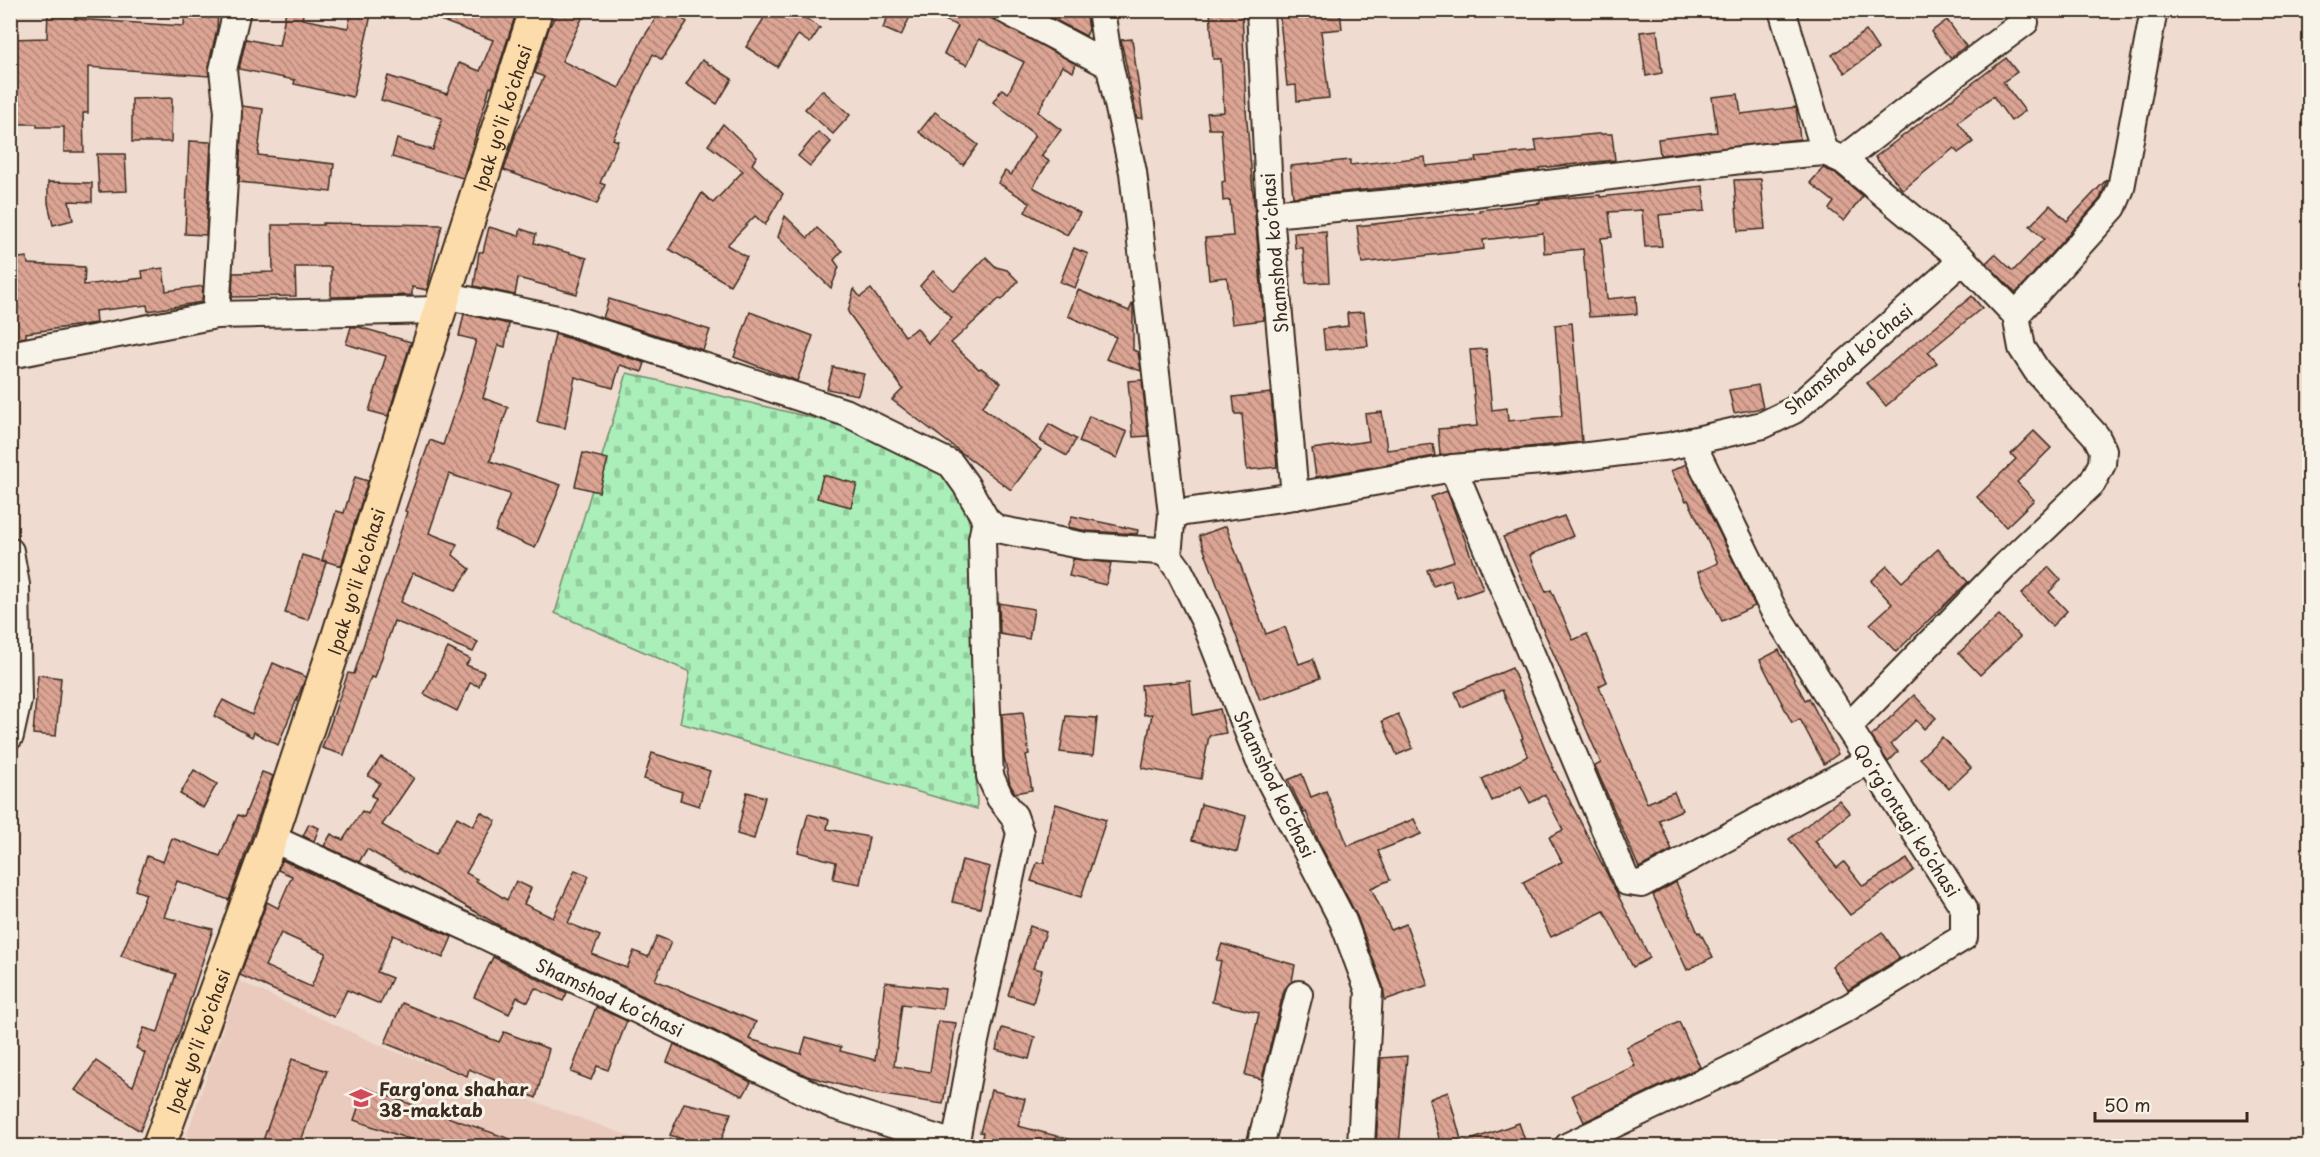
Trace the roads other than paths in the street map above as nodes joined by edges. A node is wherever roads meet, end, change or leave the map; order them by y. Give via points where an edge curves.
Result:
1 (237, 10) edge
2 (536, 10) edge
3 (1005, 10) edge
4 (1101, 10) edge
5 (1260, 10) edge
6 (1782, 10) edge
7 (2154, 10) edge
8 (2025, 22) dead end
9 (1109, 65) junction
10 (1834, 156) junction
11 (1270, 214) junction
12 (1963, 260) junction
13 (442, 302) junction
14 (216, 315) junction
15 (2016, 315) junction
16 (10, 355) edge
17 (1691, 441) junction
18 (1453, 468) junction
19 (1295, 496) junction
20 (1172, 514) junction
21 (986, 519) junction
22 (10, 551) edge
23 (1168, 555) junction
24 (1848, 727) junction
25 (10, 736) edge
26 (1870, 760) junction
27 (271, 838) junction
28 (1299, 994) dead end
29 (955, 1145) edge
30 (159, 1146) edge
31 (1260, 1146) edge
32 (1362, 1146) edge
33 (1568, 1146) edge

1 - 14 street via 223,70 228,112
2 - 13 main road, Ipak yo'li ko'chasi
3 - 9 street
4 - 9 street
5 - 11 street, Shamshod koʻchasi
6 - 10 street
7 - 15 street via 2121,188 2113,207
8 - 10 street via 1920,100
9 - 20 street via 1133,172
10 - 11 street via 1765,157 1402,202
10 - 12 street
11 - 19 street, Shamshod koʻchasi
12 - 15 street
12 - 17 street, Shamshod koʻchasi via 1794,410 1763,425
13 - 14 street
13 - 21 street via 562,320 847,413 951,464
13 - 27 main road, Ipak yo'li ko'chasi
14 - 16 street
15 - 24 street, Qoʻrgʻontagi koʻchasi via 2022,348 2037,371 2096,436 2103,450 2102,464 2092,483
17 - 18 street, Shamshod koʻchasi via 1556,460
17 - 24 street via 1773,609
18 - 19 street, Shamshod koʻchasi
18 - 26 street via 1627,882 1641,884
19 - 20 street, Shamshod koʻchasi
20 - 23 street
21 - 23 street via 998,529 1085,546 1160,551
21 - 29 street via 982,539 990,776 1020,833
22 - 25 street via 16,585 18,699
23 - 32 street, Shamshod koʻchasi via 1205,622 1259,760 1343,921 1369,991
24 - 26 street, Qoʻrgʻontagi koʻchasi
26 - 33 street, Qoʻrgʻontagi koʻchasi via 1964,908 1964,937 1850,1007 1729,1070
27 - 29 street, Shamshod koʻchasi via 473,930 835,1106
27 - 30 main road, Ipak yo'li ko'chasi
28 - 31 street

